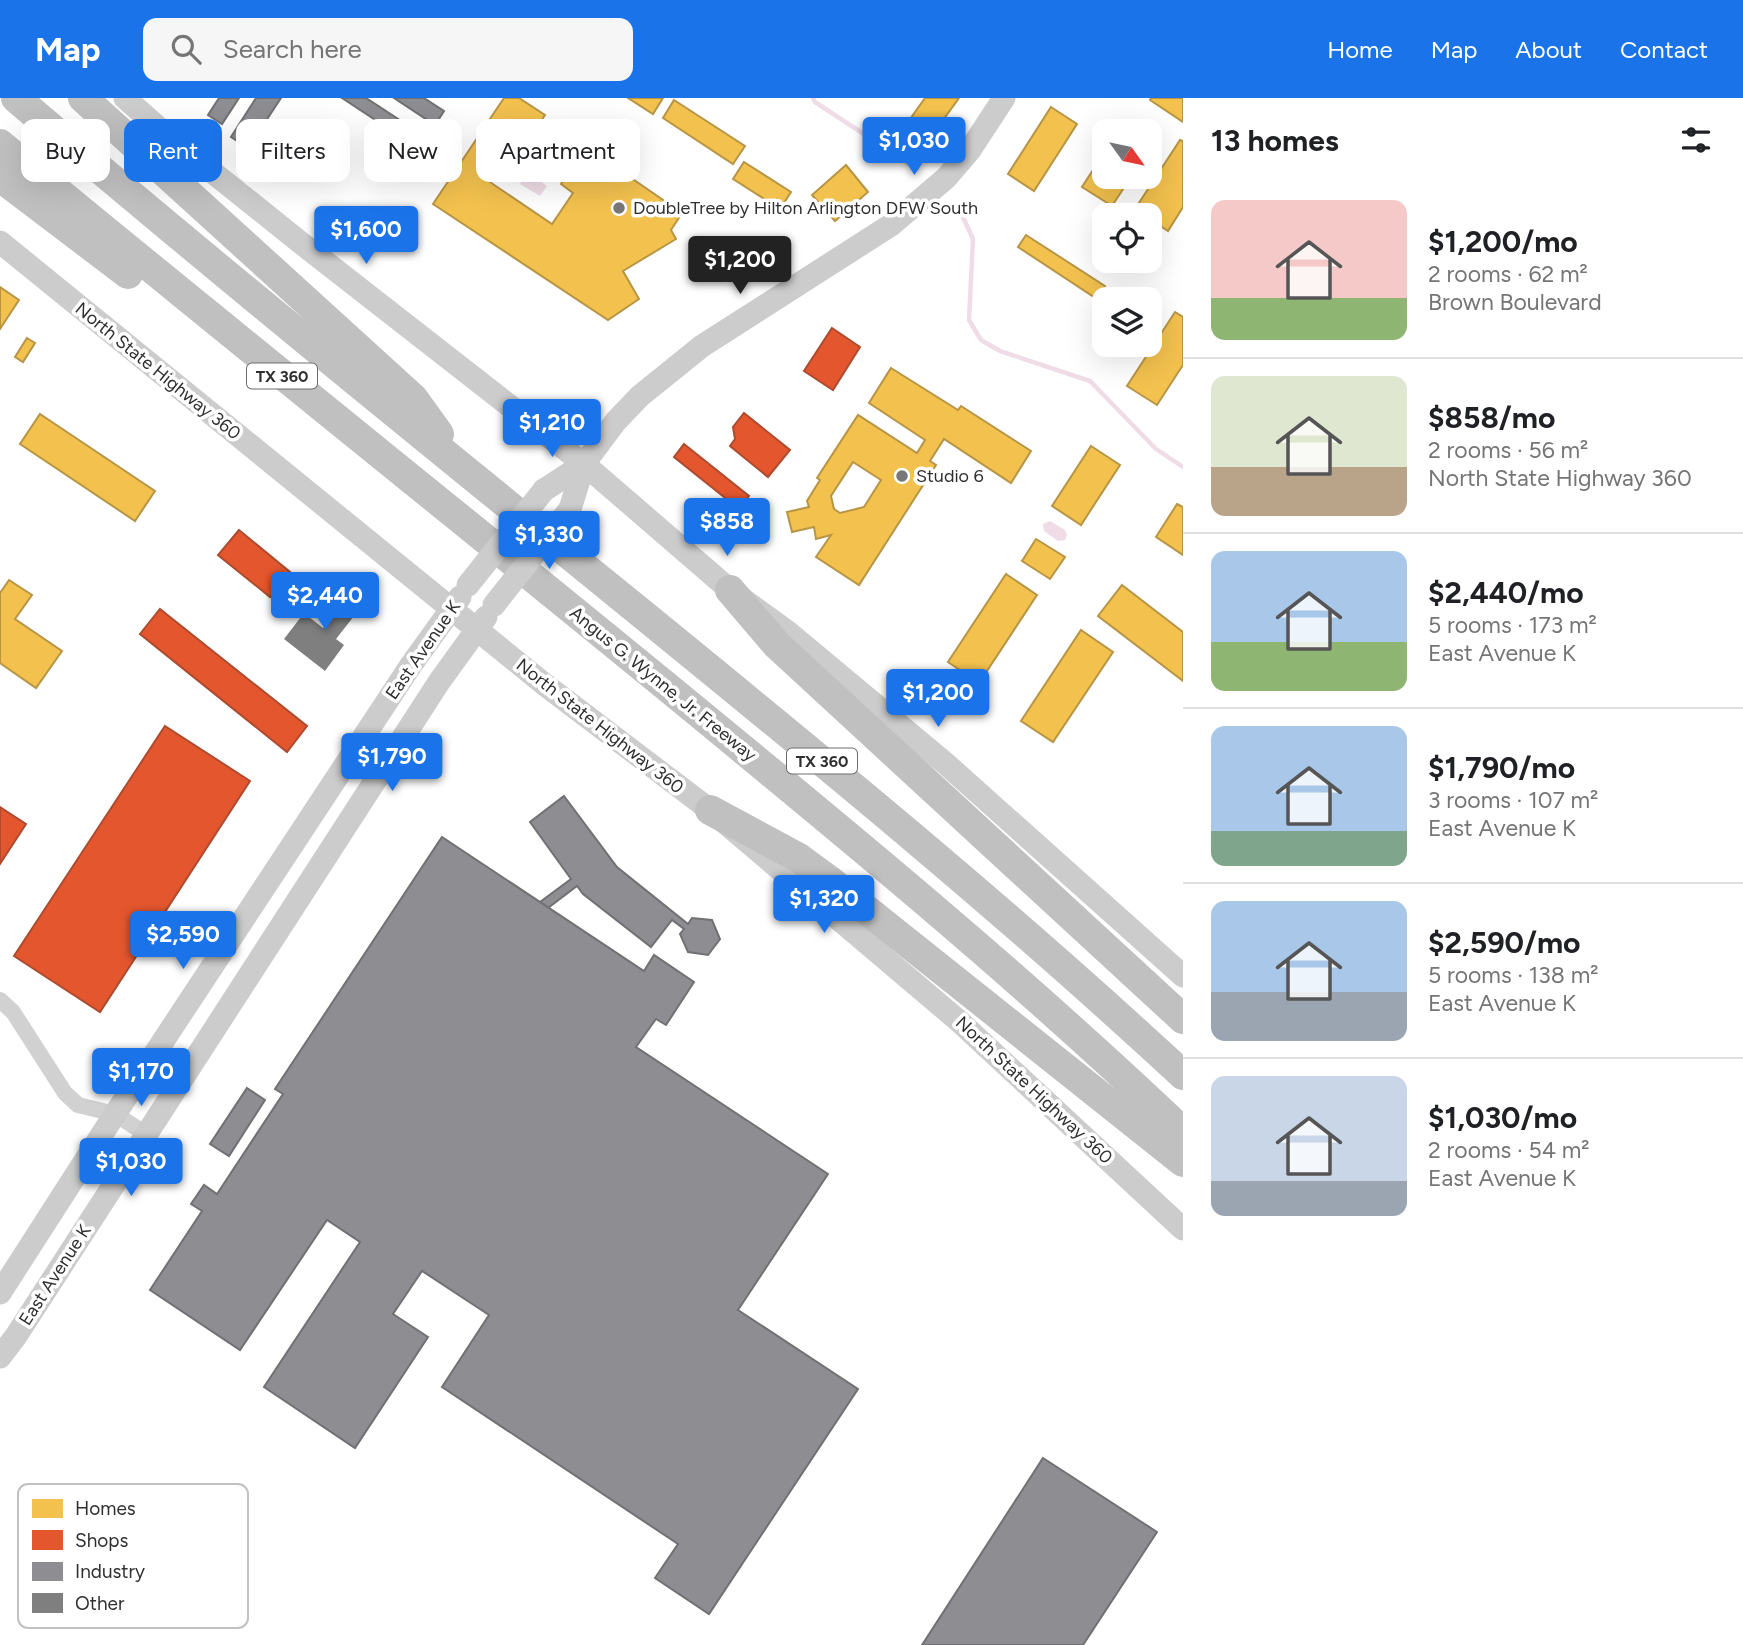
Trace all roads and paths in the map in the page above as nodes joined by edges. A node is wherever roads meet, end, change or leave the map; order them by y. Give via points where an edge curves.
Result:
1 (16, 98) edge
2 (83, 98) edge
3 (125, 98) edge
4 (1004, 98) edge
5 (0, 144) edge
6 (0, 177) edge
7 (0, 242) edge
8 (259, 357) junction
9 (584, 464) junction
10 (469, 473) junction
11 (730, 590) junction
12 (451, 609) junction
13 (477, 629) junction
14 (362, 741) junction
15 (389, 758) junction
16 (710, 810) junction
17 (1183, 976) edge
18 (0, 1000) edge
19 (1183, 1019) edge
20 (1183, 1075) edge
21 (115, 1114) junction
22 (1183, 1132) edge
23 (146, 1133) junction
24 (1183, 1162) edge
25 (1183, 1229) edge
26 (0, 1293) edge
27 (0, 1357) edge

1 - 10 highway, TX 360
2 - 10 highway via 413,398
3 - 9 main road via 281,227
4 - 9 main road via 946,178 891,225 685,358 639,396
5 - 8 highway, Angus G. Wynne, Jr. Freeway / TX 360
6 - 8 highway via 191,322 235,352
7 - 12 main road, North State Highway 360
8 - 22 highway, Angus G. Wynne, Jr. Freeway / TX 360 via 880,861 1041,1000
9 - 11 main road
9 - 12 main road, East Avenue K, bridge via 544,490
9 - 13 main road, East Avenue K, bridge via 570,509
10 - 20 highway, TX 360 via 893,818
11 - 17 main road via 788,632 945,763
11 - 19 highway via 777,645
12 - 13 main road, North State Highway 360
12 - 14 main road, East Avenue K
13 - 15 main road, East Avenue K
13 - 16 main road, North State Highway 360
14 - 15 main road
14 - 21 main road, East Avenue K
15 - 23 main road, East Avenue K
16 - 24 highway via 830,880
16 - 25 main road, North State Highway 360 via 960,1022
18 - 21 street via 29,1034 65,1093 78,1105
21 - 23 street
21 - 26 main road, East Avenue K
23 - 27 main road, East Avenue K

